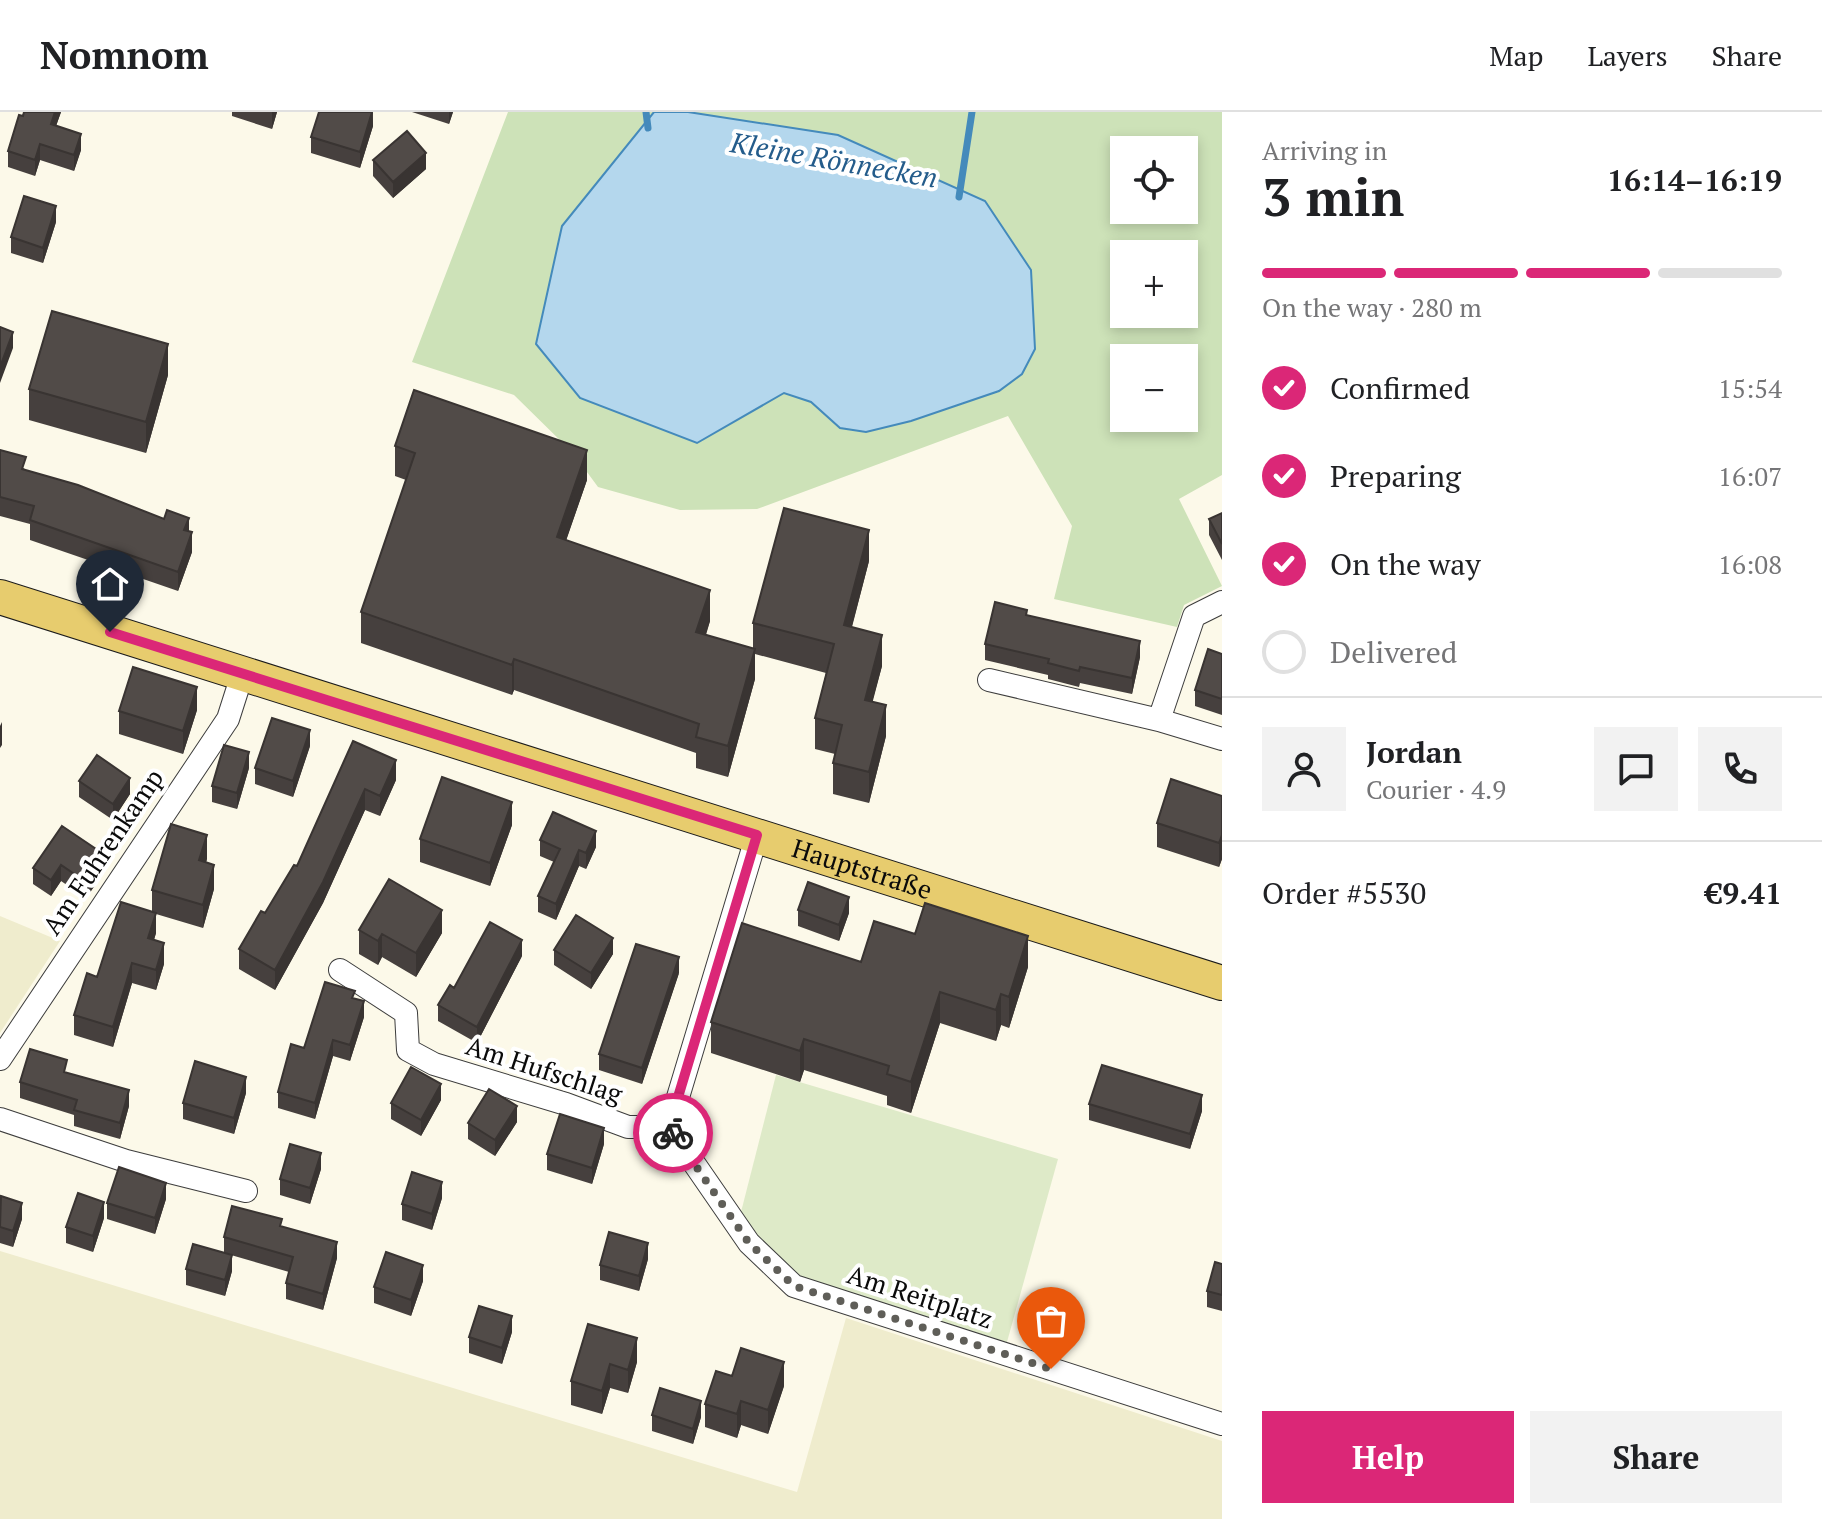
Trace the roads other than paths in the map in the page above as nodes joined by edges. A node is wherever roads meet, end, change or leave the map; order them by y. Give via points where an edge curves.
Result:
1 (0, 597) edge
2 (1222, 602) edge
3 (243, 672) junction
4 (989, 680) dead end
5 (1159, 720) junction
6 (1222, 739) edge
7 (757, 835) junction
8 (340, 970) dead end
9 (1222, 983) edge
10 (0, 1059) edge
11 (0, 1119) edge
12 (669, 1127) junction
13 (246, 1191) dead end
14 (1222, 1424) edge

1 - 3 main road, Hauptstraße
2 - 5 street via 1194,616
3 - 7 main road, Hauptstraße
3 - 10 street, Am Fuhrenkamp via 228,719
4 - 5 street
5 - 6 street
7 - 9 main road, Hauptstraße
7 - 12 street
8 - 12 street, Am Hufschlag via 406,1013 408,1050 434,1064 628,1127
11 - 13 street via 126,1161
12 - 14 street, Am Reitplatz via 749,1243 794,1286

